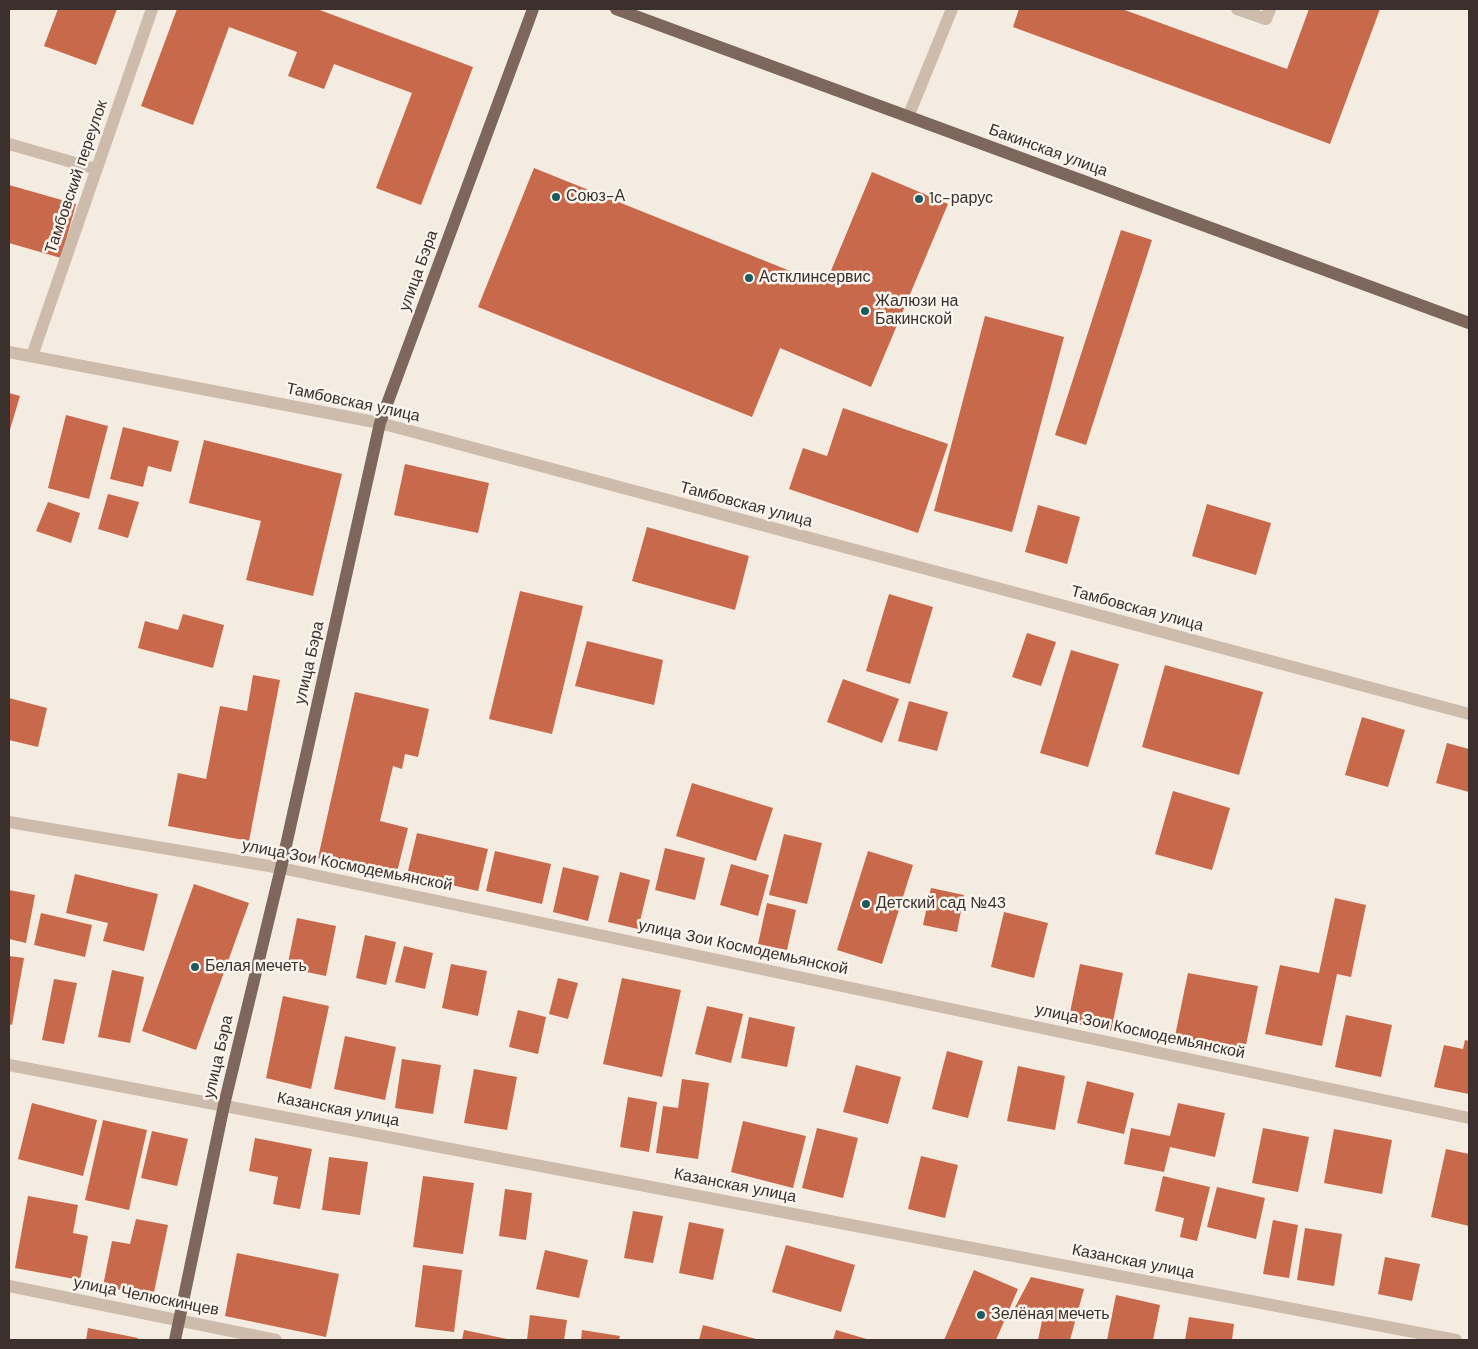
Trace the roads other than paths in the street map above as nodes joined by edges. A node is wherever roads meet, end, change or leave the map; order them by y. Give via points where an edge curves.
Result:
1 (152, 9) edge
2 (533, 9) edge
3 (616, 9) edge
4 (952, 9) edge
5 (1237, 9) edge
6 (1270, 9) edge
7 (908, 117) junction
8 (9, 144) edge
9 (96, 169) junction
10 (1469, 323) edge
11 (9, 352) edge
12 (32, 356) junction
13 (380, 423) junction
14 (1469, 714) edge
15 (9, 822) edge
16 (281, 868) junction
17 (9, 1065) edge
18 (224, 1105) junction
19 (1469, 1118) edge
20 (9, 1286) edge
21 (179, 1321) junction
22 (175, 1340) edge
23 (276, 1340) edge
24 (1456, 1340) edge

1 - 9 street, Тамбовский переулок
2 - 13 main road, улица Бэра
3 - 7 main road, Бакинская улица
4 - 7 street
5 - 6 street via 1266,19
7 - 10 main road, Бакинская улица
8 - 9 street
9 - 12 street, Тамбовский переулок
11 - 12 street, Тамбовская улица
12 - 13 street, Тамбовская улица
13 - 14 street, Тамбовская улица
13 - 16 main road, улица Бэра
15 - 16 street, улица Зои Космодемьянской
16 - 18 main road, улица Бэра
16 - 19 street, улица Зои Космодемьянской
17 - 18 street, Казанская улица
18 - 21 main road, улица Бэра
18 - 24 street, Казанская улица
20 - 21 street, улица Челюскинцев
21 - 22 main road, улица Бэра
21 - 23 street, улица Челюскинцев

